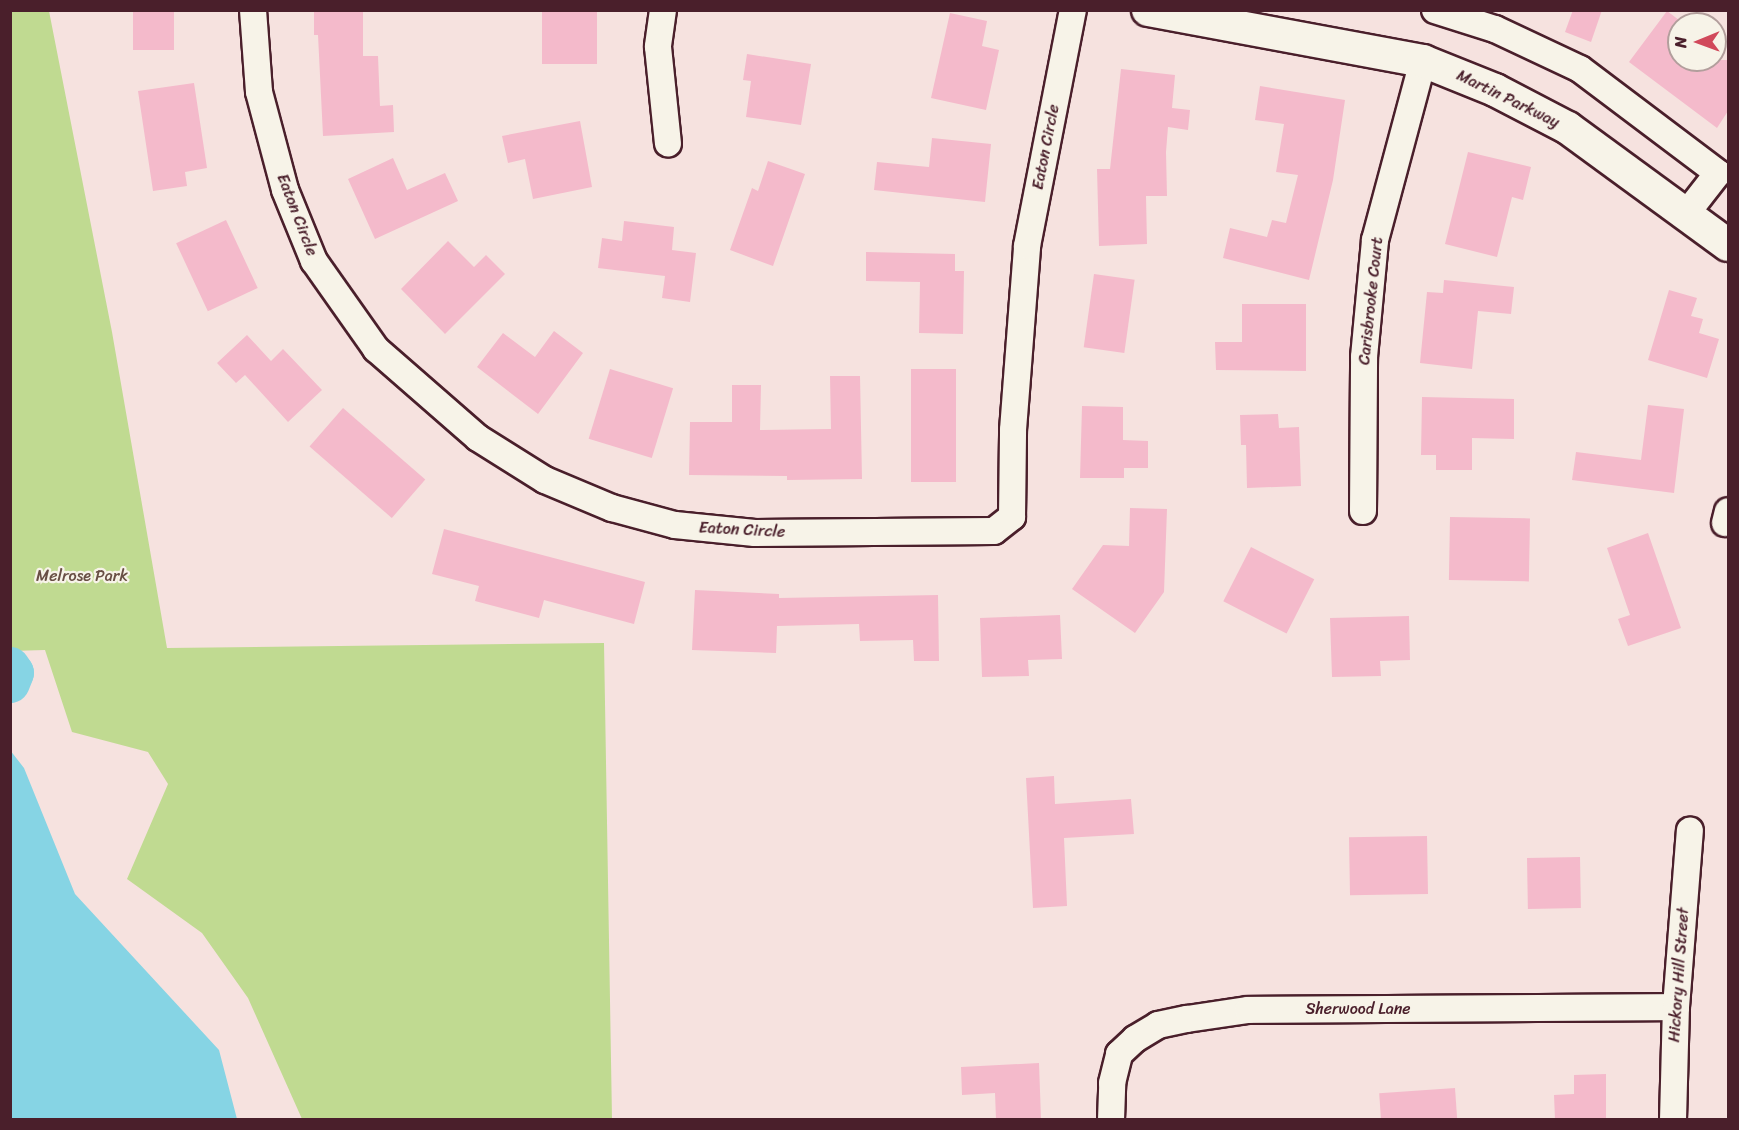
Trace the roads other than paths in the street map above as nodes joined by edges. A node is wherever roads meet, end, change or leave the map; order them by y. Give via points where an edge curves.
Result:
1 (253, 10) edge
2 (663, 10) edge
3 (1073, 10) edge
4 (1148, 10) edge
5 (1435, 10) edge
6 (1423, 61) junction
7 (668, 143) dead end
8 (1686, 214) junction
9 (1728, 245) edge
10 (1363, 511) dead end
11 (1690, 831) dead end
12 (1676, 1007) junction
13 (1111, 1119) edge
14 (1673, 1119) edge

1 - 3 street, Eaton Circle via 259,92 285,190 314,261 376,349 478,438 545,480 612,508 675,525 755,533 994,531 1012,517 1013,430 1027,246
2 - 7 street via 658,47
4 - 6 street, Martin Parkway
5 - 8 street via 1495,29 1580,69 1718,173
6 - 8 street, Martin Parkway via 1496,90 1568,128
6 - 10 street, Carisbrooke Court via 1375,240 1364,357
8 - 9 street, Martin Parkway
11 - 12 street, Hickory Hill Street
12 - 13 street, Sherwood Lane via 1248,1010 1187,1019 1158,1025 1119,1054 1112,1083
12 - 14 street, Hickory Hill Street

